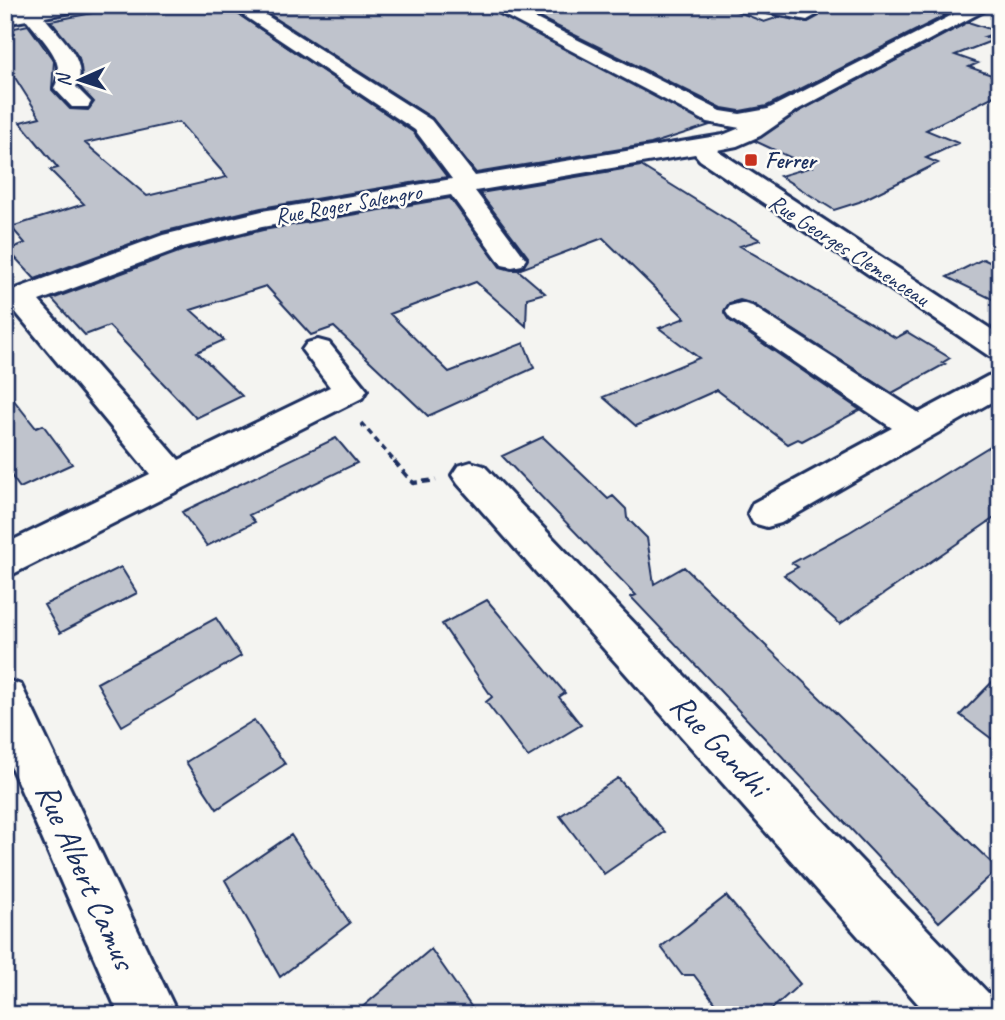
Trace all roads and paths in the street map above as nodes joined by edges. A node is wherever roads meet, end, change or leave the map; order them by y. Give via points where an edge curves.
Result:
1 (82, 5) edge
2 (237, 5) edge
3 (494, 5) edge
4 (758, 5) edge
5 (986, 5) edge
6 (32, 14) junction
7 (807, 15) dead end
8 (5, 19) edge
9 (80, 102) dead end
10 (791, 104) junction
11 (715, 117) junction
12 (729, 141) junction
13 (702, 147) junction
14 (463, 184) junction
15 (512, 259) dead end
16 (12, 300) edge
17 (741, 312) dead end
18 (1000, 334) edge
19 (1000, 349) edge
20 (318, 350) dead end
21 (1000, 383) edge
22 (350, 390) junction
23 (917, 428) junction
24 (471, 475) joint
25 (173, 477) junction
26 (767, 513) dead end
27 (5, 562) edge
28 (5, 699) edge
29 (149, 1015) edge
30 (968, 1015) edge

1 - 6 street
2 - 14 street via 426,127
3 - 11 street
4 - 7 street
5 - 10 street, Rue Roger Salengro
6 - 8 street
6 - 9 street via 70,63 71,77 65,88
10 - 11 street, Rue Roger Salengro via 746,121
10 - 12 street, Rue Roger Salengro
11 - 13 street via 721,128
12 - 13 street, Rue Roger Salengro
12 - 18 street, Rue Georges Clemenceau via 726,150 735,160
13 - 14 street, Rue Roger Salengro
13 - 19 street, Rue Georges Clemenceau via 754,187
14 - 15 street
14 - 16 street, Rue Roger Salengro via 211,231 131,255
16 - 25 street
17 - 23 street
20 - 22 street
21 - 23 street
22 - 24 path via 354,415 412,483
22 - 25 street
23 - 26 street
24 - 30 street, Rue Gandhi
25 - 27 street
28 - 29 street, Rue Albert Camus

